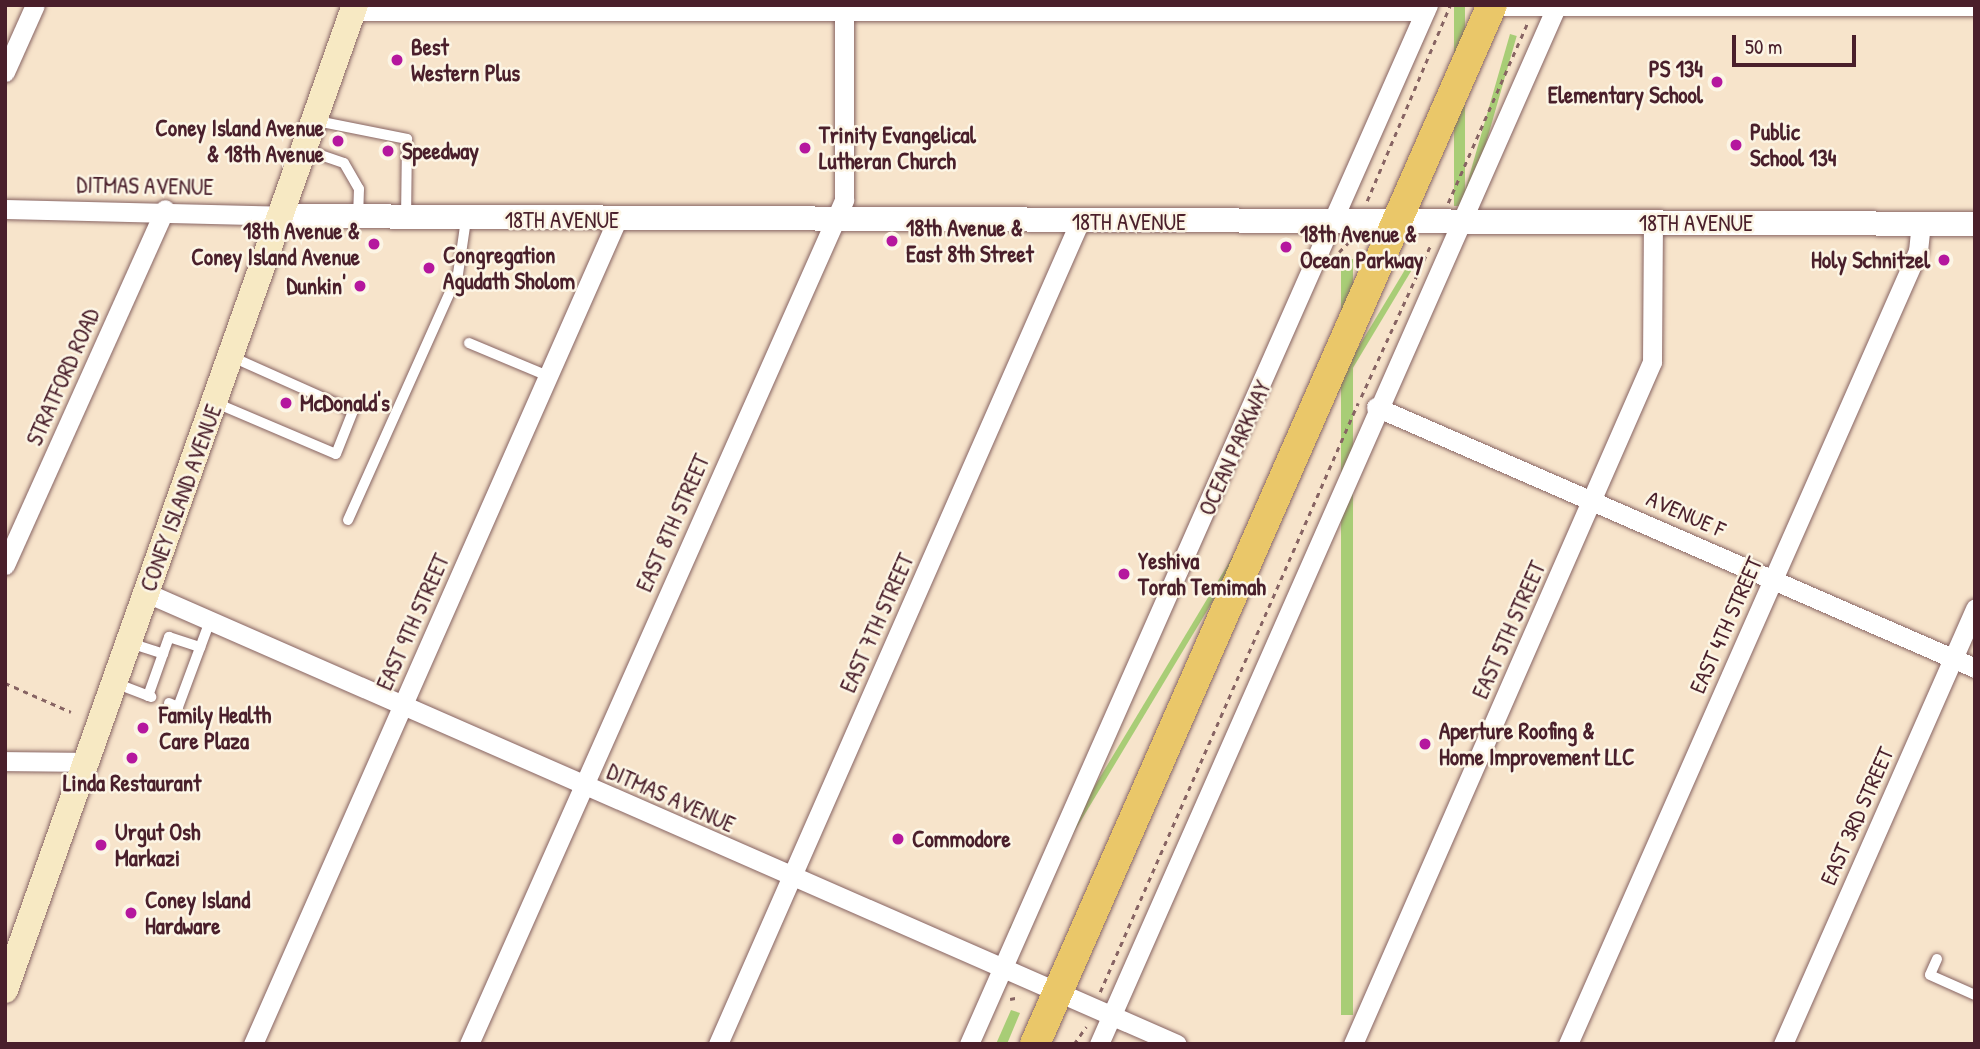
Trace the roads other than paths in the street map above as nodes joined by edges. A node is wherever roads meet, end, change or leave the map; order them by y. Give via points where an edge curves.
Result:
1 (35, 5) edge
2 (1491, 6) edge
3 (1556, 6) edge
4 (1975, 6) edge
5 (354, 8) edge
6 (844, 8) edge
7 (1427, 8) edge
8 (5, 72) edge
9 (315, 121) junction
10 (305, 150) junction
11 (5, 209) edge
12 (166, 209) junction
13 (1454, 214) junction
14 (283, 216) junction
15 (358, 220) junction
16 (405, 220) junction
17 (466, 220) junction
18 (617, 220) junction
19 (833, 222) junction
20 (1080, 222) junction
21 (1335, 222) junction
22 (1397, 222) junction
23 (1653, 223) junction
24 (1921, 224) junction
25 (1975, 224) edge
26 (469, 343) dead end
27 (232, 357) junction
28 (548, 376) junction
29 (215, 403) junction
30 (1376, 407) junction
31 (1593, 500) junction
32 (348, 520) dead end
33 (5, 565) edge
34 (1773, 579) junction
35 (147, 593) junction
36 (1975, 608) edge
37 (210, 621) junction
38 (129, 642) junction
39 (200, 647) junction
40 (166, 650) junction
41 (1953, 659) junction
42 (1975, 668) edge
43 (114, 683) junction
44 (169, 704) dead end
45 (402, 706) junction
46 (5, 761) edge
47 (87, 762) junction
48 (583, 786) junction
49 (791, 877) junction
50 (1937, 959) dead end
51 (1002, 970) junction
52 (5, 990) edge
53 (1057, 993) junction
54 (1975, 995) edge
55 (1111, 1015) junction
56 (253, 1044) edge
57 (469, 1044) edge
58 (718, 1044) edge
59 (969, 1044) edge
60 (1035, 1044) edge
61 (1098, 1044) edge
62 (1177, 1044) edge
63 (1353, 1044) edge
64 (1568, 1044) edge
65 (1783, 1044) edge

1 - 8 street
2 - 3 street
2 - 22 main road
3 - 4 street
3 - 13 street
5 - 6 street
5 - 9 main road, CONEY ISLAND AVENUE
6 - 7 street
6 - 19 street, EAST 8TH STREET via 844,200
7 - 21 street, OCEAN PARKWAY
9 - 10 main road, CONEY ISLAND AVENUE
9 - 16 lane via 354,134 407,139
10 - 14 main road, CONEY ISLAND AVENUE
10 - 15 lane via 344,163 359,189
11 - 12 street, DITMAS AVENUE
12 - 14 street, DITMAS AVENUE
12 - 33 street, STRATFORD ROAD
13 - 22 street, 18TH AVENUE
13 - 23 street, 18TH AVENUE
13 - 30 street
14 - 15 street, 18TH AVENUE
14 - 27 main road, CONEY ISLAND AVENUE
15 - 16 street, 18TH AVENUE
16 - 17 street, 18TH AVENUE
17 - 18 street, 18TH AVENUE
17 - 32 lane via 458,274
18 - 19 street, 18TH AVENUE
18 - 28 street, EAST 9TH STREET
19 - 20 street, 18TH AVENUE
19 - 48 street, EAST 8TH STREET
20 - 21 street, 18TH AVENUE
20 - 49 street, EAST 7TH STREET
21 - 22 street, 18TH AVENUE
21 - 51 street, OCEAN PARKWAY
22 - 53 main road
23 - 24 street, 18TH AVENUE
23 - 31 street, EAST 5TH STREET via 1652,362
24 - 25 street, 18TH AVENUE
24 - 34 street, EAST 4TH STREET via 1918,251
26 - 28 lane
27 - 29 main road, CONEY ISLAND AVENUE
27 - 29 lane via 353,411 336,454
28 - 45 street, EAST 9TH STREET
29 - 35 main road, CONEY ISLAND AVENUE
30 - 31 street, AVENUE F
30 - 55 street
31 - 34 street, AVENUE F
31 - 63 street, EAST 5TH STREET
34 - 41 street, AVENUE F
34 - 64 street, EAST 4TH STREET
35 - 37 street, DITMAS AVENUE
35 - 38 main road, CONEY ISLAND AVENUE
36 - 41 street, EAST 3RD STREET
37 - 39 lane
37 - 45 street, DITMAS AVENUE
38 - 40 lane
38 - 43 main road, CONEY ISLAND AVENUE
39 - 40 lane via 169,637
39 - 44 lane via 184,675 178,707
40 - 43 lane via 149,696
41 - 42 street, AVENUE F
41 - 65 street, EAST 3RD STREET
43 - 47 main road, CONEY ISLAND AVENUE
45 - 48 street, DITMAS AVENUE
45 - 56 street, EAST 9TH STREET
46 - 47 street
47 - 52 main road, CONEY ISLAND AVENUE
48 - 49 street, DITMAS AVENUE
48 - 57 street, EAST 8TH STREET
49 - 51 street, DITMAS AVENUE
49 - 58 street, EAST 7TH STREET
50 - 54 lane via 1930,975
51 - 53 street, DITMAS AVENUE
51 - 59 street, OCEAN PARKWAY
53 - 55 street, DITMAS AVENUE
53 - 60 main road
55 - 61 street
55 - 62 street, DITMAS AVENUE

